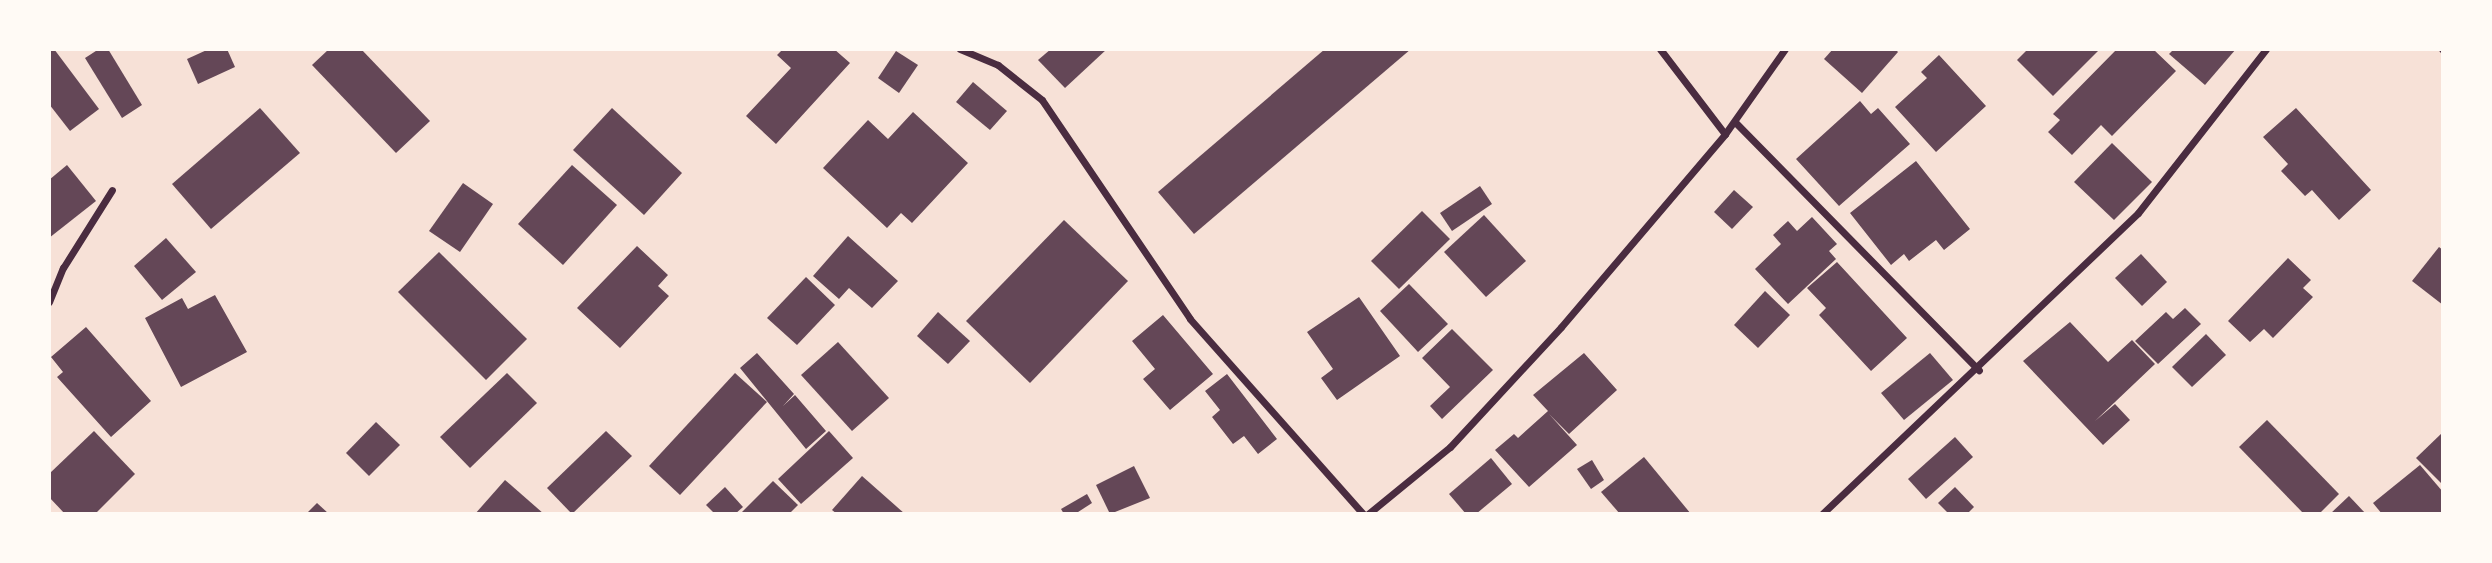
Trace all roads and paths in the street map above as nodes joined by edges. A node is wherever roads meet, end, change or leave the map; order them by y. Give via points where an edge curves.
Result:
1 (960, 49) edge
2 (1660, 49) edge
3 (1785, 49) edge
4 (2266, 49) edge
5 (1735, 122) junction
6 (1726, 134) junction
7 (112, 190) dead end
8 (49, 302) edge
9 (1979, 370) junction
10 (1365, 514) edge
11 (1822, 514) edge

1 - 10 street via 998,65 1042,100 1190,319
2 - 6 street
3 - 5 street
4 - 9 street via 2138,213
5 - 6 street
5 - 9 street
6 - 10 street via 1450,447
7 - 8 street via 63,268
9 - 11 street

